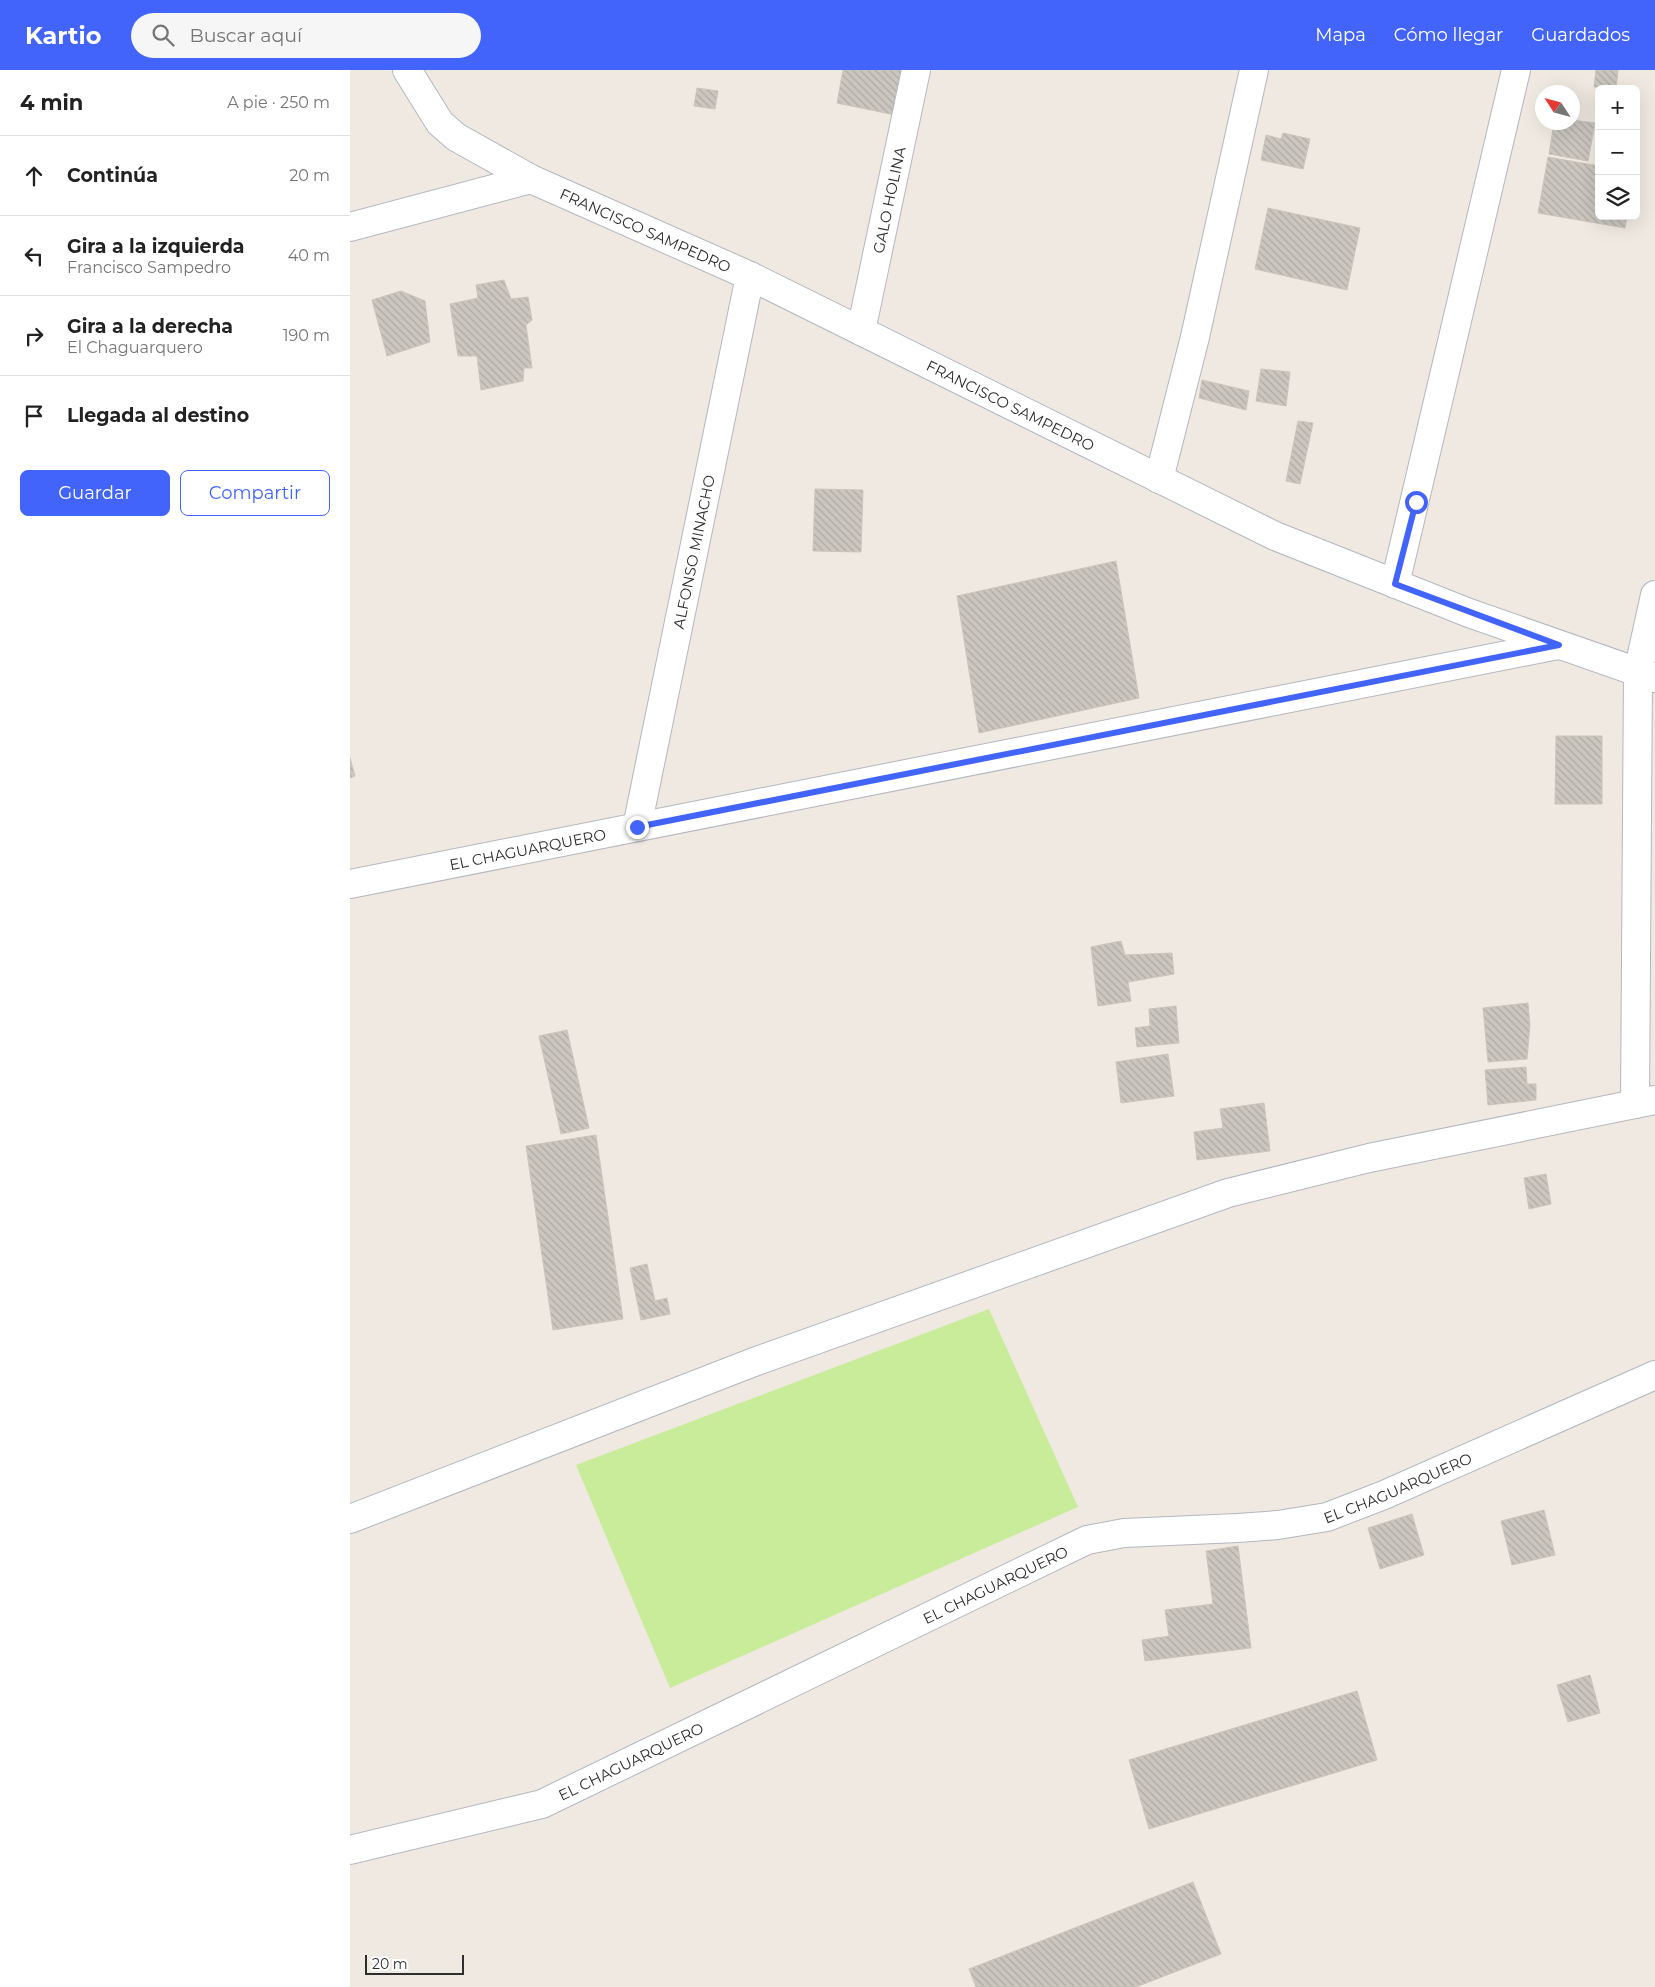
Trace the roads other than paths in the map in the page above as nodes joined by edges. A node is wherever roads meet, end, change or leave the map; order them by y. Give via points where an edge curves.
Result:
1 (408, 70) edge
2 (916, 70) edge
3 (1254, 70) edge
4 (1516, 70) edge
5 (531, 179) junction
6 (350, 227) edge
7 (750, 276) junction
8 (861, 331) junction
9 (1159, 479) junction
10 (1395, 584) junction
11 (1655, 595) edge
12 (1559, 645) junction
13 (1646, 675) edge
14 (637, 827) junction
15 (350, 884) edge
16 (1645, 1102) edge
17 (1655, 1375) edge
18 (350, 1519) edge
19 (350, 1850) edge

1 - 5 street, FRANCISCO SAMPEDRO via 440,123 456,137
2 - 8 street, GALO HOLINA
3 - 9 street via 1195,337
4 - 10 street
5 - 6 street
5 - 7 street, FRANCISCO SAMPEDRO
7 - 8 street, FRANCISCO SAMPEDRO
7 - 14 street, ALFONSO MINACHO
8 - 9 street, FRANCISCO SAMPEDRO
9 - 10 street, FRANCISCO SAMPEDRO via 1275,536
10 - 12 street, FRANCISCO SAMPEDRO
11 - 13 street
12 - 13 street, FRANCISCO SAMPEDRO
12 - 14 street, EL CHAGUARQUERO
13 - 16 street
14 - 15 street, EL CHAGUARQUERO
16 - 18 street via 1369,1158 1228,1193 754,1362
17 - 19 street, EL CHAGUARQUERO via 1327,1517 1278,1525 1124,1533 1087,1540 542,1804

